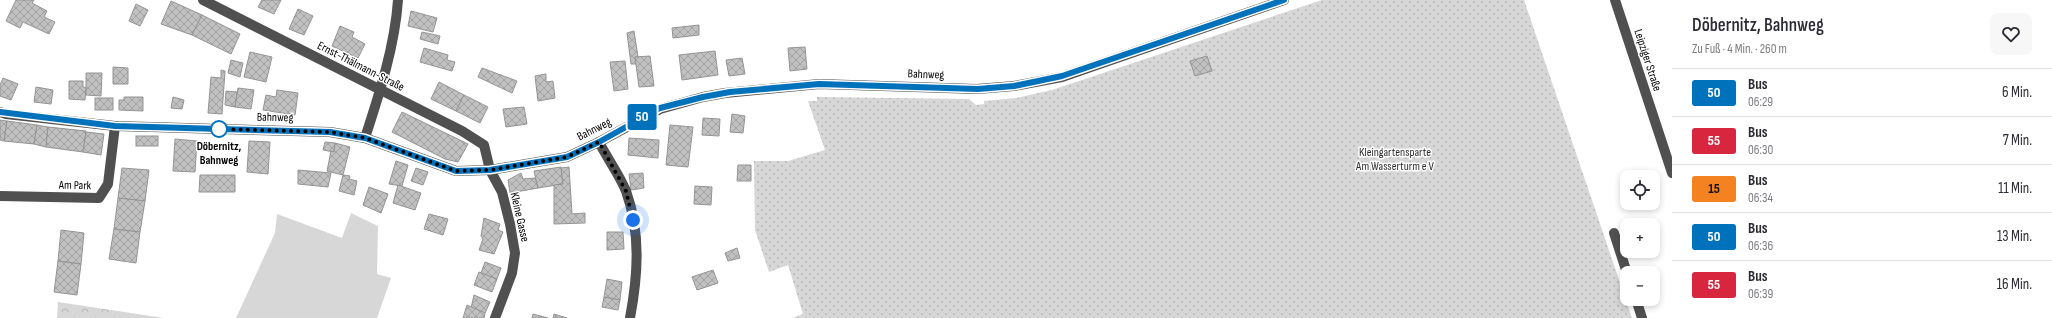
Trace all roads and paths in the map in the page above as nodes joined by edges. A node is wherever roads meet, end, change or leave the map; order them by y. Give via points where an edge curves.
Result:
1 (202, 0) edge
2 (398, 0) edge
3 (1284, 0) edge
4 (1615, 0) edge
5 (380, 91) junction
6 (0, 112) edge
7 (115, 126) junction
8 (365, 138) junction
9 (599, 142) junction
10 (490, 170) junction
11 (1672, 173) edge
12 (0, 196) edge
13 (1614, 233) dead end
14 (1625, 266) edge
15 (1638, 306) edge
16 (495, 318) edge
17 (630, 318) edge
18 (1642, 318) edge

1 - 5 street, Ernst-Thälmann-Straße
2 - 5 street
3 - 9 street, Bahnweg via 1039,82 978,89 819,84 730,92 660,108
4 - 11 street, Leipziger Straße
5 - 8 street
5 - 10 street, Ernst-Thälmann-Straße via 462,131 484,145
6 - 7 street, Bahnweg
7 - 8 street, Bahnweg via 330,132
7 - 12 street, Am Park via 108,184 99,198
8 - 10 street, Bahnweg via 456,171
9 - 10 street, Bahnweg via 567,157
9 - 17 street via 626,191 633,220 638,256
10 - 16 street, Kleine Gasse via 502,192 515,253 512,273
13 - 14 street
15 - 18 street

